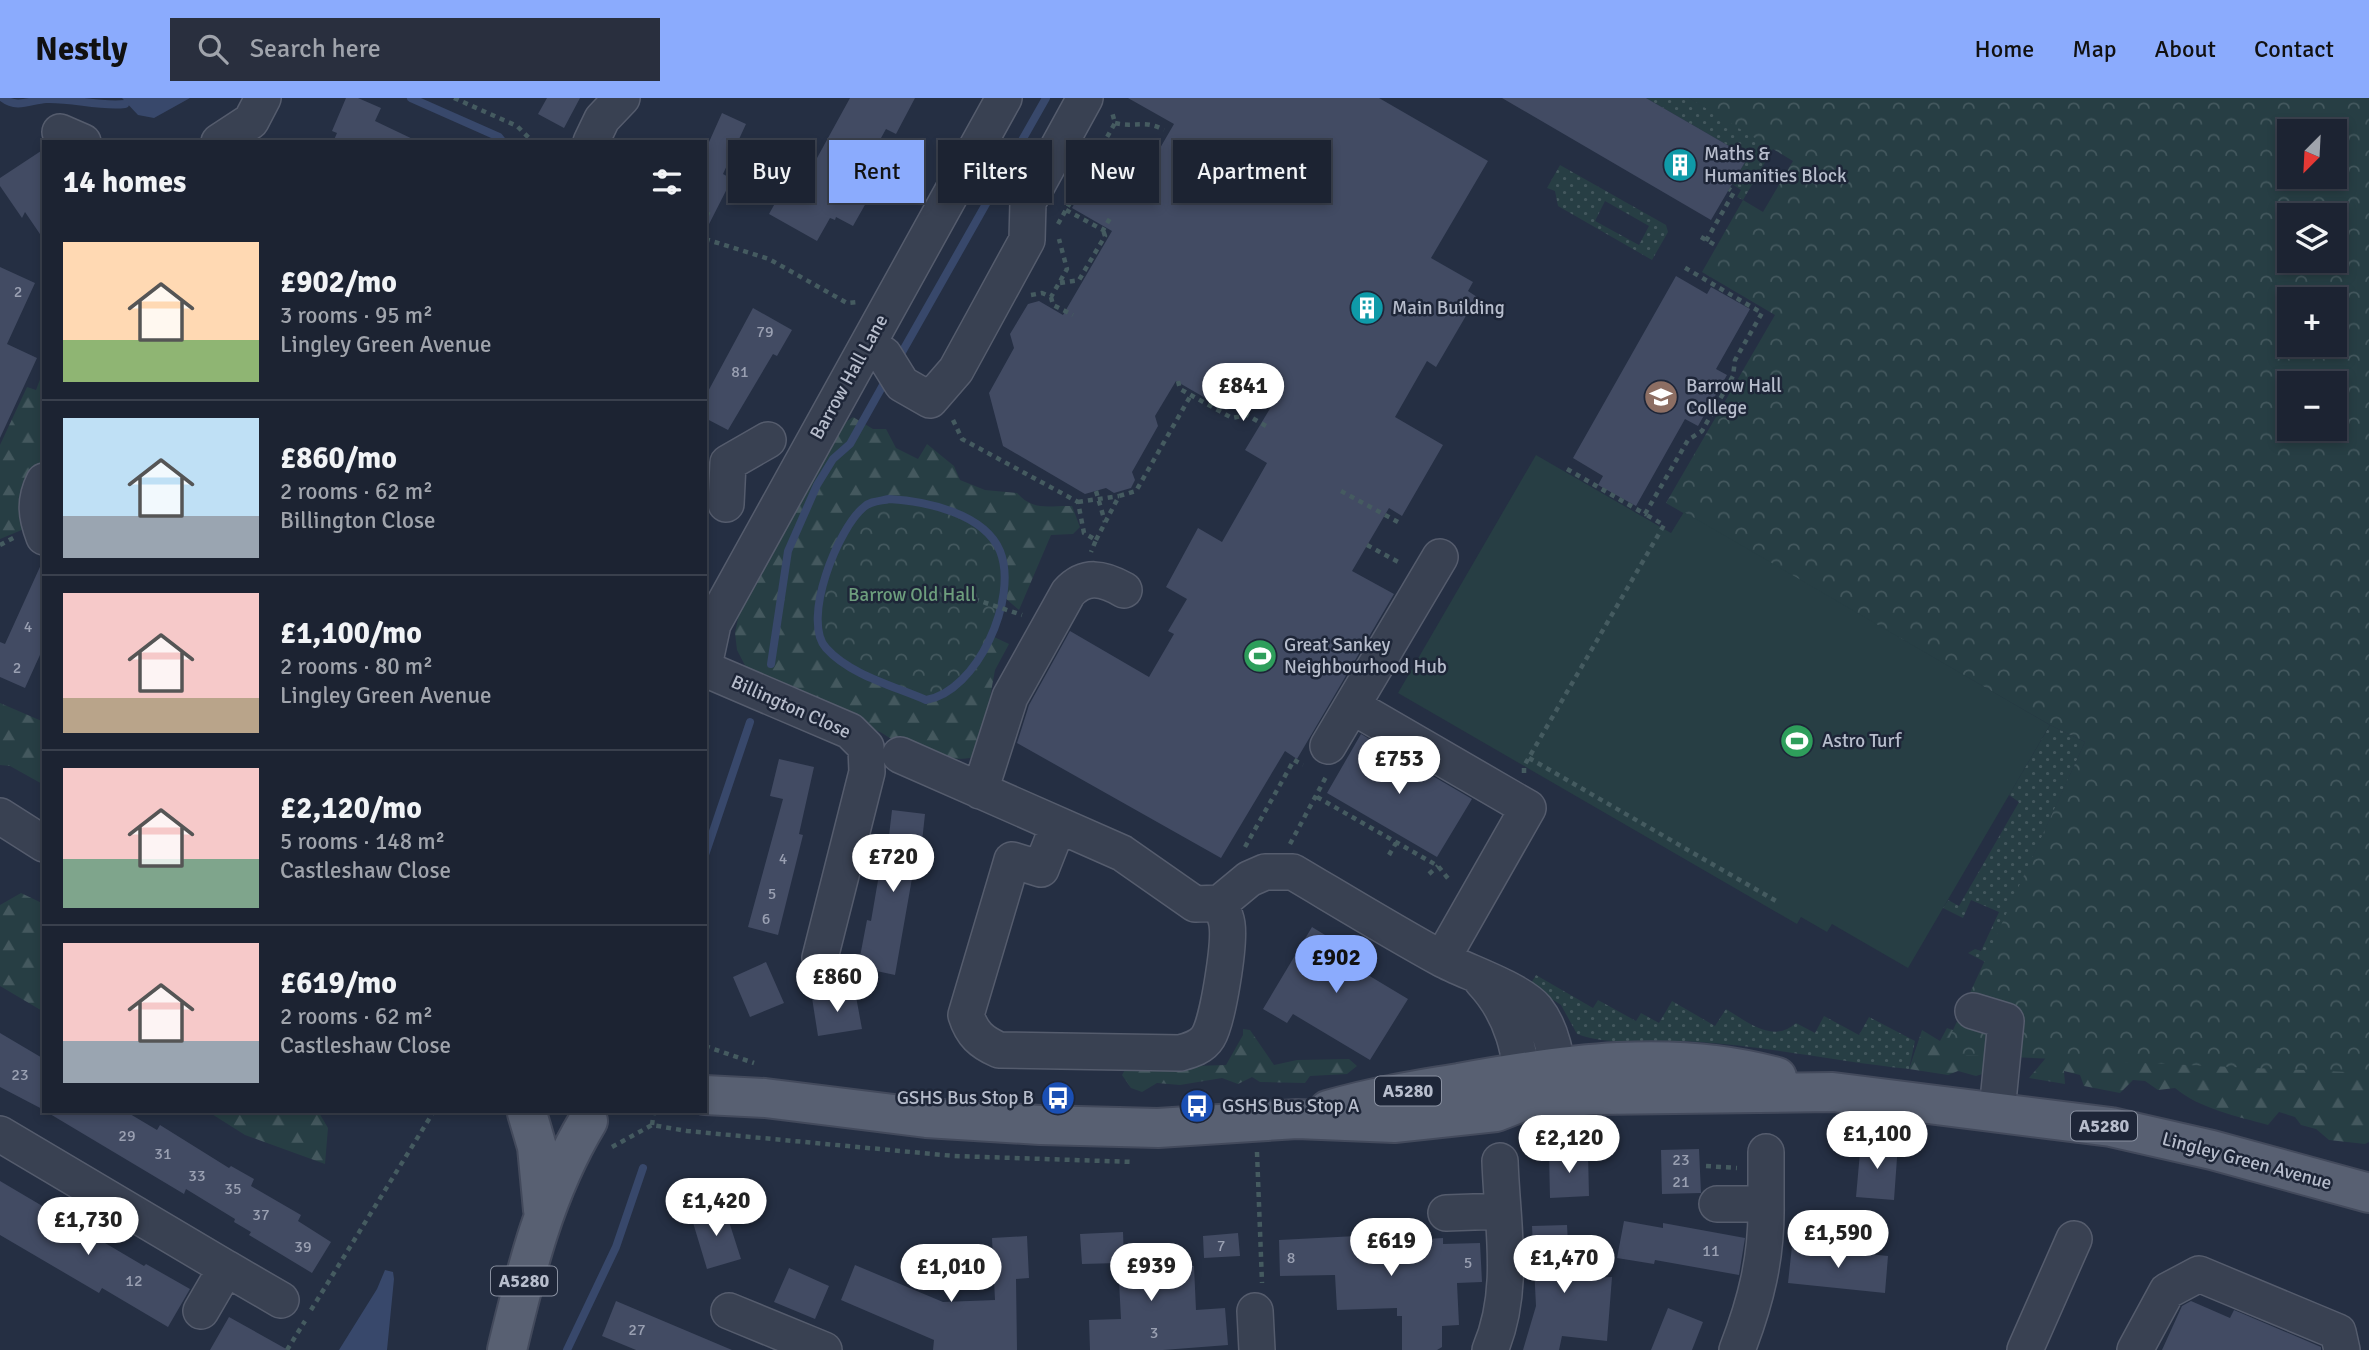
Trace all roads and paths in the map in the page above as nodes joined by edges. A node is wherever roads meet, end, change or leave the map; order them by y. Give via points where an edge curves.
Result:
1 (263, 98) edge
2 (454, 98) edge
3 (622, 98) edge
4 (1004, 98) edge
5 (1085, 98) edge
6 (1115, 123) dead end
7 (1164, 130) dead end
8 (222, 140) edge
9 (531, 140) edge
10 (592, 140) edge
11 (1729, 189) dead end
12 (1066, 210) dead end
13 (1112, 215) dead end
14 (1103, 230) junction
15 (1700, 237) dead end
16 (707, 240) edge
17 (1706, 241) junction
18 (1717, 246) dead end
19 (1682, 267) dead end
20 (1060, 283) dead end
21 (1051, 297) dead end
22 (847, 303) dead end
23 (1073, 315) dead end
24 (885, 362) junction
25 (1178, 381) dead end
26 (1191, 396) junction
27 (930, 400) junction
28 (1266, 426) dead end
29 (768, 440) dead end
30 (716, 457) edge
31 (1567, 469) dead end
32 (42, 486) edge
33 (1096, 491) dead end
34 (1341, 491) dead end
35 (1119, 496) junction
36 (1099, 499) junction
37 (1078, 502) junction
38 (726, 505) dead end
39 (1645, 514) junction
40 (1105, 522) junction
41 (1398, 523) dead end
42 (42, 531) edge
43 (1096, 540) junction
44 (1367, 545) dead end
45 (1091, 556) dead end
46 (1434, 567) joint
47 (1124, 590) dead end
48 (974, 599) dead end
49 (1011, 611) dead end
50 (707, 652) edge
51 (707, 670) edge
52 (1352, 706) junction
53 (900, 755) dead end
54 (1529, 758) junction
55 (1321, 767) junction
56 (980, 791) junction
57 (1317, 797) junction
58 (1515, 801) junction
59 (0, 817) edge
60 (1058, 826) junction
61 (42, 843) edge
62 (1396, 843) junction
63 (1286, 851) dead end
64 (1389, 855) dead end
65 (1240, 857) dead end
66 (1438, 866) junction
67 (1429, 874) dead end
68 (1450, 881) dead end
69 (1227, 898) junction
70 (1776, 901) dead end
71 (820, 958) dead end
72 (1442, 959) junction
73 (1973, 1011) dead end
74 (707, 1078) edge
75 (1541, 1084) junction
76 (707, 1095) edge
77 (765, 1098) junction
78 (1997, 1111) junction
79 (433, 1113) edge
80 (526, 1113) edge
81 (528, 1113) edge
82 (654, 1113) edge
83 (599, 1129) edge
84 (0, 1134) edge
85 (1257, 1150) dead end
86 (1766, 1152) dead end
87 (1500, 1161) dead end
88 (2369, 1193) edge
89 (1717, 1204) dead end
90 (1766, 1205) junction
91 (1502, 1211) junction
92 (543, 1212) junction
93 (1446, 1213) dead end
94 (2074, 1239) dead end
95 (226, 1268) junction
96 (281, 1300) dead end
97 (201, 1311) dead end
98 (729, 1311) dead end
99 (1255, 1311) joint
100 (771, 1341) edge
101 (287, 1350) edge
102 (507, 1350) edge
103 (824, 1350) edge
104 (1258, 1350) edge
105 (1490, 1350) edge
106 (1737, 1350) edge
107 (2025, 1350) edge
108 (2135, 1350) edge
109 (2342, 1350) edge

1 - 8 street via 251,121
2 - 9 path via 517,126
3 - 10 street via 602,119
4 - 24 street, Barrow Hall Lane
5 - 27 street via 1028,202 1027,240 956,370
6 - 7 path via 1149,122
11 - 17 path via 1734,192
12 - 14 path
13 - 14 path
14 - 20 path via 1105,236 1079,280
15 - 17 path
16 - 22 path via 769,259
17 - 18 path
19 - 39 path via 1762,313 1702,431 1688,440
21 - 23 path via 1053,305
24 - 27 street via 902,384
24 - 50 street, Barrow Hall Lane via 713,624
25 - 26 path via 1180,389
26 - 28 path via 1232,418 1247,415
26 - 35 path via 1136,491
27 - 37 path via 949,411 962,439
29 - 30 street
30 - 38 street
31 - 39 path
32 - 42 street via 36,502
33 - 36 path
34 - 41 path
35 - 36 path
35 - 40 path
36 - 37 path
36 - 40 path
37 - 43 path via 1084,533
39 - 54 path via 1664,524
40 - 43 path
43 - 45 path
44 - 46 path
46 - 52 street
47 - 56 street via 1109,581 1090,579 1068,593 1010,697
48 - 49 path
51 - 71 street, Billington Close via 850,731 866,747 869,764
52 - 55 street
52 - 58 street
53 - 56 street
54 - 58 path via 1524,785
54 - 70 path
55 - 57 path
55 - 65 path via 1294,760
56 - 60 street
57 - 62 path
57 - 63 path
58 - 72 street via 1528,808
59 - 61 street
60 - 69 street via 1122,853 1195,904
60 - 69 street via 1041,869 1012,860 966,1015 981,1041 999,1050 1193,1050 1213,1027 1227,950
62 - 64 path
62 - 66 path
66 - 67 path
66 - 68 path
69 - 72 street via 1265,872 1293,873
72 - 75 street via 1479,978 1499,1000
73 - 78 street via 2006,1020
74 - 77 main road, Lingley Green Avenue / A5280
75 - 77 main road, Lingley Green Avenue / A5280 via 1496,1112 1394,1123 1297,1119 1158,1128 926,1118
75 - 78 main road, Lingley Green Avenue / A5280 via 1833,1092
76 - 77 main road, Lingley Green Avenue / A5280
78 - 88 main road, Lingley Green Avenue / A5280 via 2111,1127
79 - 101 path
80 - 92 main road, A5280 via 537,1147
81 - 83 main road, A5280 via 547,1123
82 - 83 path via 652,1125 622,1139
83 - 92 main road, A5280 via 570,1151
84 - 95 street
85 - 99 path via 1263,1292
86 - 90 street
87 - 91 street
89 - 90 street
90 - 106 street via 1763,1268
91 - 93 street
91 - 105 street via 1504,1308
92 - 102 main road, A5280
94 - 107 street
95 - 96 street
95 - 97 street
98 - 100 street
99 - 104 street
100 - 103 street
108 - 109 street via 2167,1291 2199,1274 2338,1332

